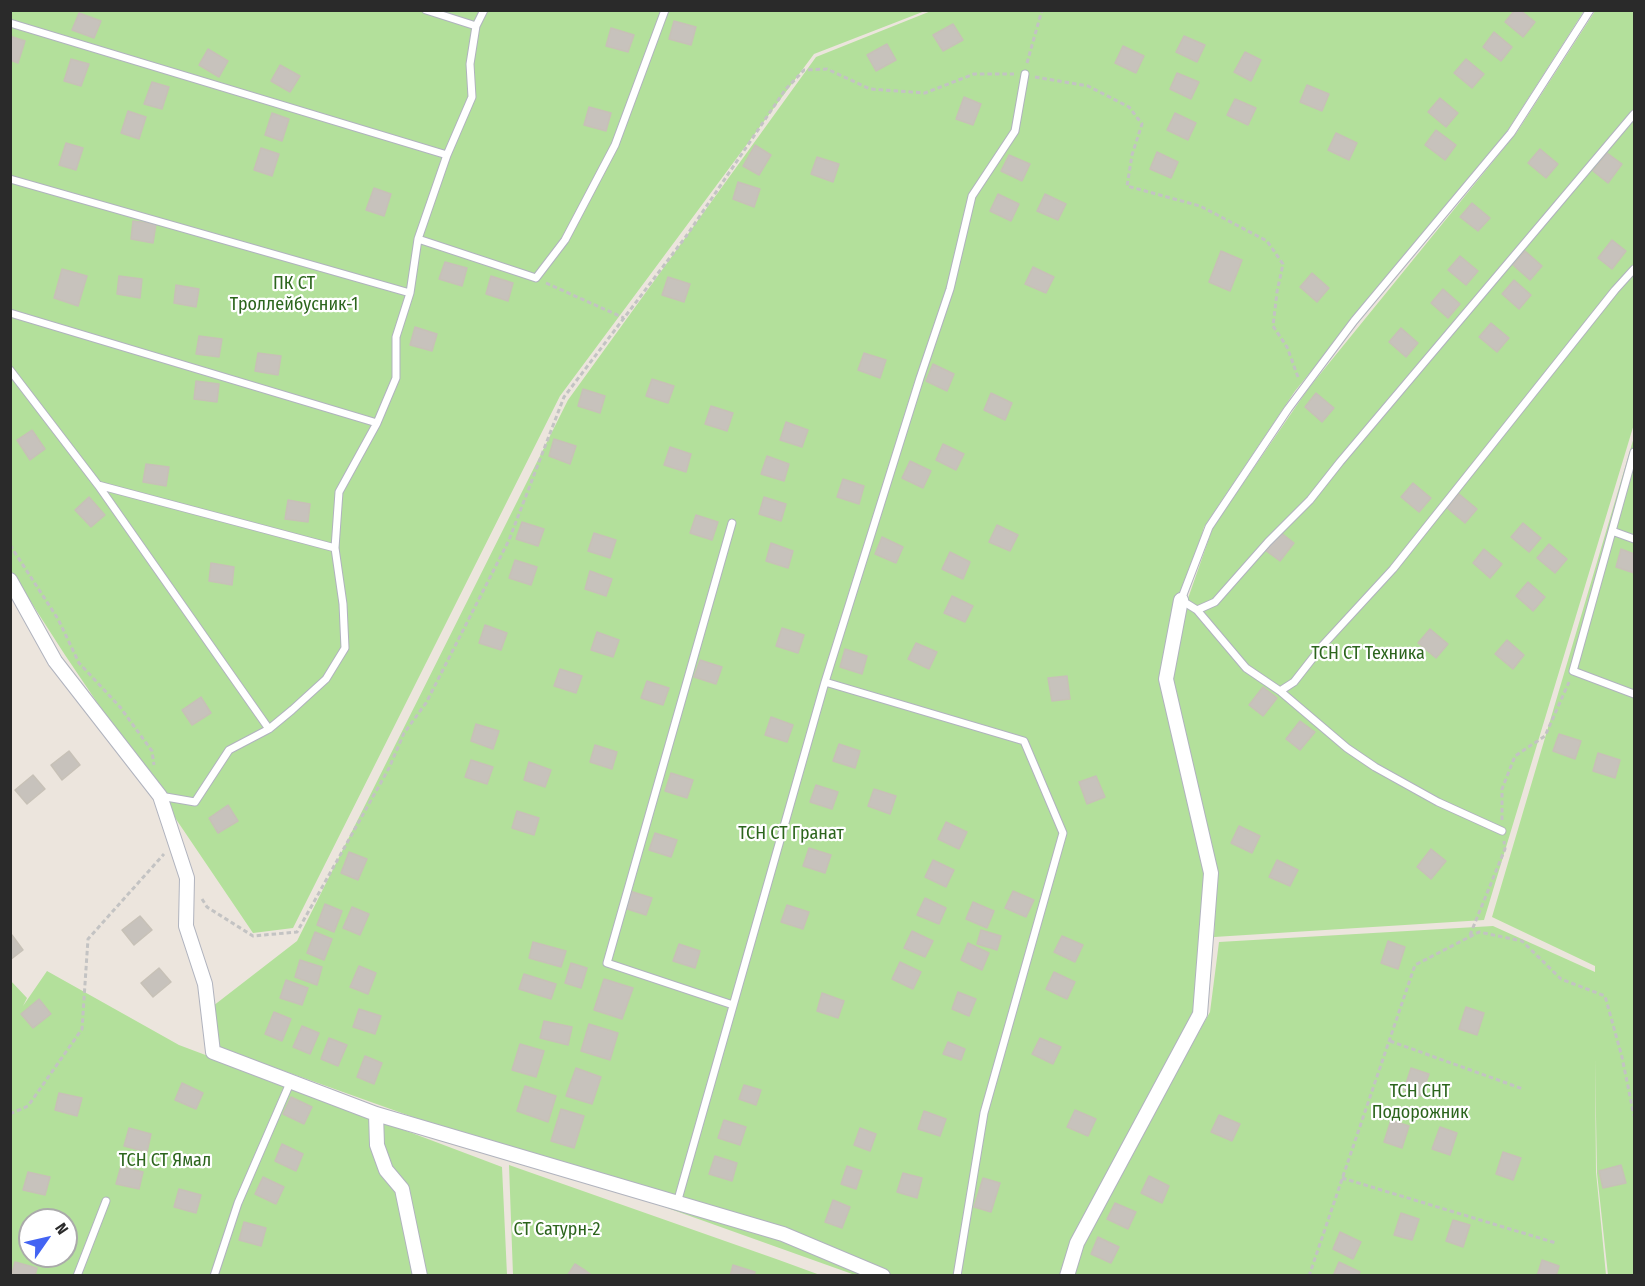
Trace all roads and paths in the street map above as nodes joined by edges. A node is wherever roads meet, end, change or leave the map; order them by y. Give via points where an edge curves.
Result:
1 (426, 10) edge
2 (484, 10) edge
3 (665, 10) edge
4 (1042, 10) edge
5 (1590, 10) edge
6 (10, 23) edge
7 (476, 26) junction
8 (1025, 74) junction
9 (1635, 114) edge
10 (447, 155) junction
11 (10, 178) edge
12 (418, 239) junction
13 (1635, 269) edge
14 (536, 278) junction
15 (410, 293) junction
16 (10, 314) edge
17 (624, 318) junction
18 (10, 370) edge
19 (1302, 389) junction
20 (376, 423) junction
21 (1635, 452) edge
22 (98, 485) junction
23 (732, 523) dead end
24 (1612, 531) junction
25 (1635, 539) edge
26 (10, 545) edge
27 (335, 548) junction
28 (10, 580) edge
29 (1181, 600) junction
30 (1197, 610) junction
31 (1573, 671) junction
32 (825, 682) junction
33 (1280, 691) junction
34 (1635, 694) edge
35 (269, 729) junction
36 (160, 796) junction
37 (1502, 831) junction
38 (175, 841) junction
39 (187, 878) junction
40 (1469, 937) junction
41 (733, 1005) junction
42 (1390, 1041) junction
43 (290, 1083) junction
44 (1523, 1089) dead end
45 (10, 1114) edge
46 (376, 1114) junction
47 (1635, 1116) edge
48 (1342, 1178) junction
49 (106, 1201) dead end
50 (677, 1203) junction
51 (1556, 1244) dead end
52 (77, 1275) edge
53 (214, 1275) edge
54 (420, 1275) edge
55 (883, 1275) edge
56 (957, 1275) edge
57 (1067, 1275) edge
58 (1309, 1275) edge

1 - 7 lane
2 - 7 lane
3 - 14 lane via 615,145 565,240
4 - 8 path
5 - 19 lane via 1511,133
6 - 10 lane
7 - 10 lane via 470,64 472,97
8 - 17 path via 974,74 925,93 870,89 827,69 804,70 785,90 687,235
8 - 19 path via 1088,86 1129,107 1142,124 1127,186 1200,206 1267,241 1283,264 1273,326 1287,347
8 - 32 lane via 1015,131 972,196 950,289
9 - 30 lane via 1310,500 1215,602
10 - 12 lane
11 - 15 lane
12 - 14 lane
12 - 15 lane
13 - 33 lane via 1392,569 1294,682
14 - 17 path
15 - 20 lane via 396,337 396,378
16 - 20 lane
17 - 39 path via 564,397 509,540 426,703 404,733 389,768 297,932 253,936 207,907
18 - 22 lane
19 - 29 lane via 1209,527
20 - 27 lane via 339,492
21 - 24 lane
22 - 27 lane
22 - 35 lane
23 - 41 lane via 607,963
24 - 25 lane
24 - 31 lane
26 - 36 path via 58,619 79,663 120,706 152,751
27 - 35 lane via 345,648 326,679
28 - 36 street via 56,661
29 - 30 lane
29 - 57 street via 1166,679 1211,873 1200,1014 1077,1243
30 - 33 lane via 1246,668
31 - 34 lane
31 - 37 path via 1545,736 1515,756 1502,789
32 - 41 lane
32 - 56 lane via 1024,741 1063,833 984,1113
33 - 37 lane via 1375,767
35 - 36 lane via 229,750 195,802
36 - 38 street
37 - 40 path via 1505,849
38 - 39 street
38 - 45 path via 88,939 82,1029 28,1106
39 - 43 street via 186,926 205,984 213,1052
40 - 42 path via 1415,965
40 - 47 path via 1479,932 1522,941 1561,979 1605,996
41 - 50 lane
42 - 44 path
42 - 48 path
43 - 46 street
43 - 53 lane via 238,1203
46 - 50 street
46 - 54 street via 377,1144 386,1170 402,1189
48 - 51 path
48 - 58 path
49 - 52 lane
50 - 55 street via 783,1234

